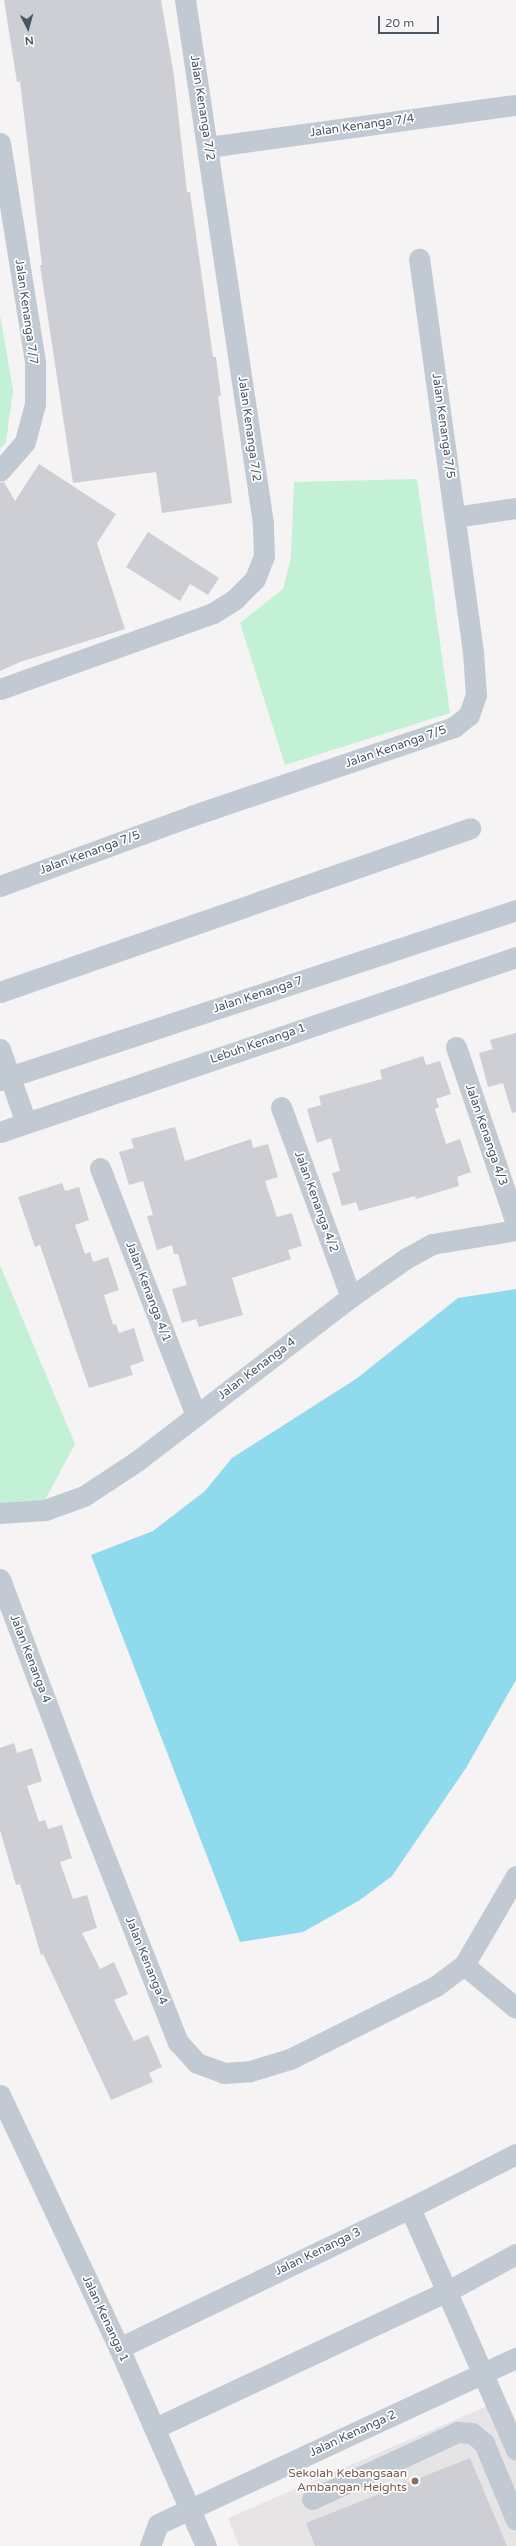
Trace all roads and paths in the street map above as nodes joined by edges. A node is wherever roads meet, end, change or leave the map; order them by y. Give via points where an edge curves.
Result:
1 (185, 0) edge
2 (516, 105) edge
3 (0, 143) edge
4 (208, 147) junction
5 (419, 259) dead end
6 (0, 471) edge
7 (516, 508) edge
8 (455, 517) junction
9 (0, 689) edge
10 (470, 828) dead end
11 (0, 886) edge
12 (516, 910) edge
13 (516, 957) edge
14 (0, 992) edge
15 (456, 1047) dead end
16 (0, 1050) edge
17 (5, 1078) edge
18 (281, 1107) dead end
19 (26, 1123) junction
20 (0, 1132) edge
21 (100, 1168) dead end
22 (516, 1223) edge
23 (516, 1230) edge
24 (351, 1297) junction
25 (196, 1416) junction
26 (0, 1513) edge
27 (0, 1579) edge
28 (516, 1876) edge
29 (464, 1965) junction
30 (516, 2008) edge
31 (0, 2095) edge
32 (516, 2154) edge
33 (410, 2208) junction
34 (516, 2254) edge
35 (448, 2291) junction
36 (119, 2348) junction
37 (516, 2358) edge
38 (481, 2374) junction
39 (155, 2428) junction
40 (516, 2450) edge
41 (312, 2499) dead end
42 (191, 2510) junction
43 (516, 2520) edge
44 (150, 2546) edge
45 (206, 2546) edge

1 - 4 street, Jalan Kenanga 7/2
2 - 4 street, Jalan Kenanga 7/4
3 - 6 street, Jalan Kenanga 7/7 via 35,362 35,404 25,442
4 - 9 street, Jalan Kenanga 7/2 via 263,523 264,556 255,579 235,599 213,612
5 - 8 street, Jalan Kenanga 7/5
7 - 8 street
8 - 11 street, Jalan Kenanga 7/5 via 473,652 476,695 469,715 454,727 191,816
10 - 14 street
12 - 17 street, Jalan Kenanga 7
13 - 19 street, Lebuh Kenanga 1
15 - 22 street, Jalan Kenanga 4/3
16 - 17 street
17 - 19 street
18 - 24 street, Jalan Kenanga 4/2
19 - 20 street, Lebuh Kenanga 1
21 - 25 street, Jalan Kenanga 4/1
23 - 24 street, Jalan Kenanga 4 via 432,1244 405,1259
24 - 25 street, Jalan Kenanga 4
25 - 26 street, Jalan Kenanga 4 via 84,1496 45,1510
27 - 29 street, Jalan Kenanga 4 via 86,1809 178,2042 197,2063 224,2072 250,2071 290,2059 436,1986
28 - 29 street
29 - 30 street
31 - 36 street, Jalan Kenanga 1
32 - 33 street, Jalan Kenanga 3
33 - 35 street
33 - 36 street, Jalan Kenanga 3
34 - 35 street
35 - 38 street
35 - 39 street
36 - 39 street, Jalan Kenanga 1
37 - 38 street, Jalan Kenanga 2
38 - 40 street
38 - 42 street, Jalan Kenanga 2
39 - 42 street, Jalan Kenanga 1
41 - 43 street via 458,2432 472,2433 484,2443
42 - 44 street, Jalan Kenanga 2 via 158,2524
42 - 45 street, Jalan Kenanga 1

